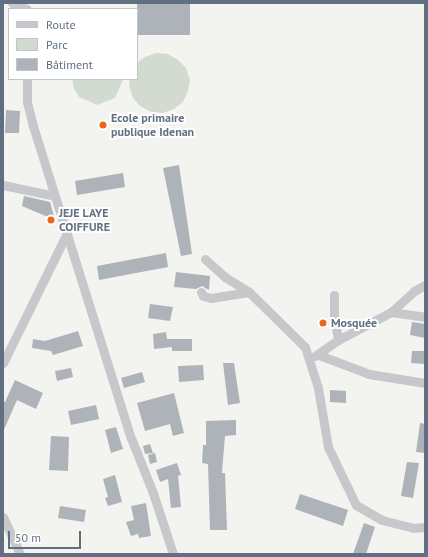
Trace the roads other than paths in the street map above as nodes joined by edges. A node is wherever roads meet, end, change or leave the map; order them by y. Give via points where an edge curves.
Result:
1 (12, 3) edge
2 (24, 8) edge
3 (27, 80) edge
4 (3, 185) edge
5 (55, 196) junction
6 (67, 233) junction
7 (205, 259) dead end
8 (425, 285) edge
9 (201, 292) dead end
10 (249, 292) junction
11 (334, 295) dead end
12 (392, 312) junction
13 (425, 317) edge
14 (338, 340) junction
15 (319, 355) junction
16 (310, 357) junction
17 (3, 363) edge
18 (425, 383) edge
19 (3, 517) edge
20 (425, 527) edge
21 (20, 554) edge
22 (173, 554) edge

1 - 2 street
3 - 5 street via 27,102 32,126
4 - 5 street
5 - 6 street
6 - 17 street
6 - 22 street via 131,438
7 - 10 street via 225,277
8 - 12 street via 414,291
9 - 10 street via 211,298
10 - 16 street via 293,333
11 - 14 street
12 - 13 street
12 - 14 street
14 - 15 street
15 - 16 street
15 - 18 street via 369,374
16 - 20 street via 328,447 356,505 382,520 413,528
19 - 21 street

